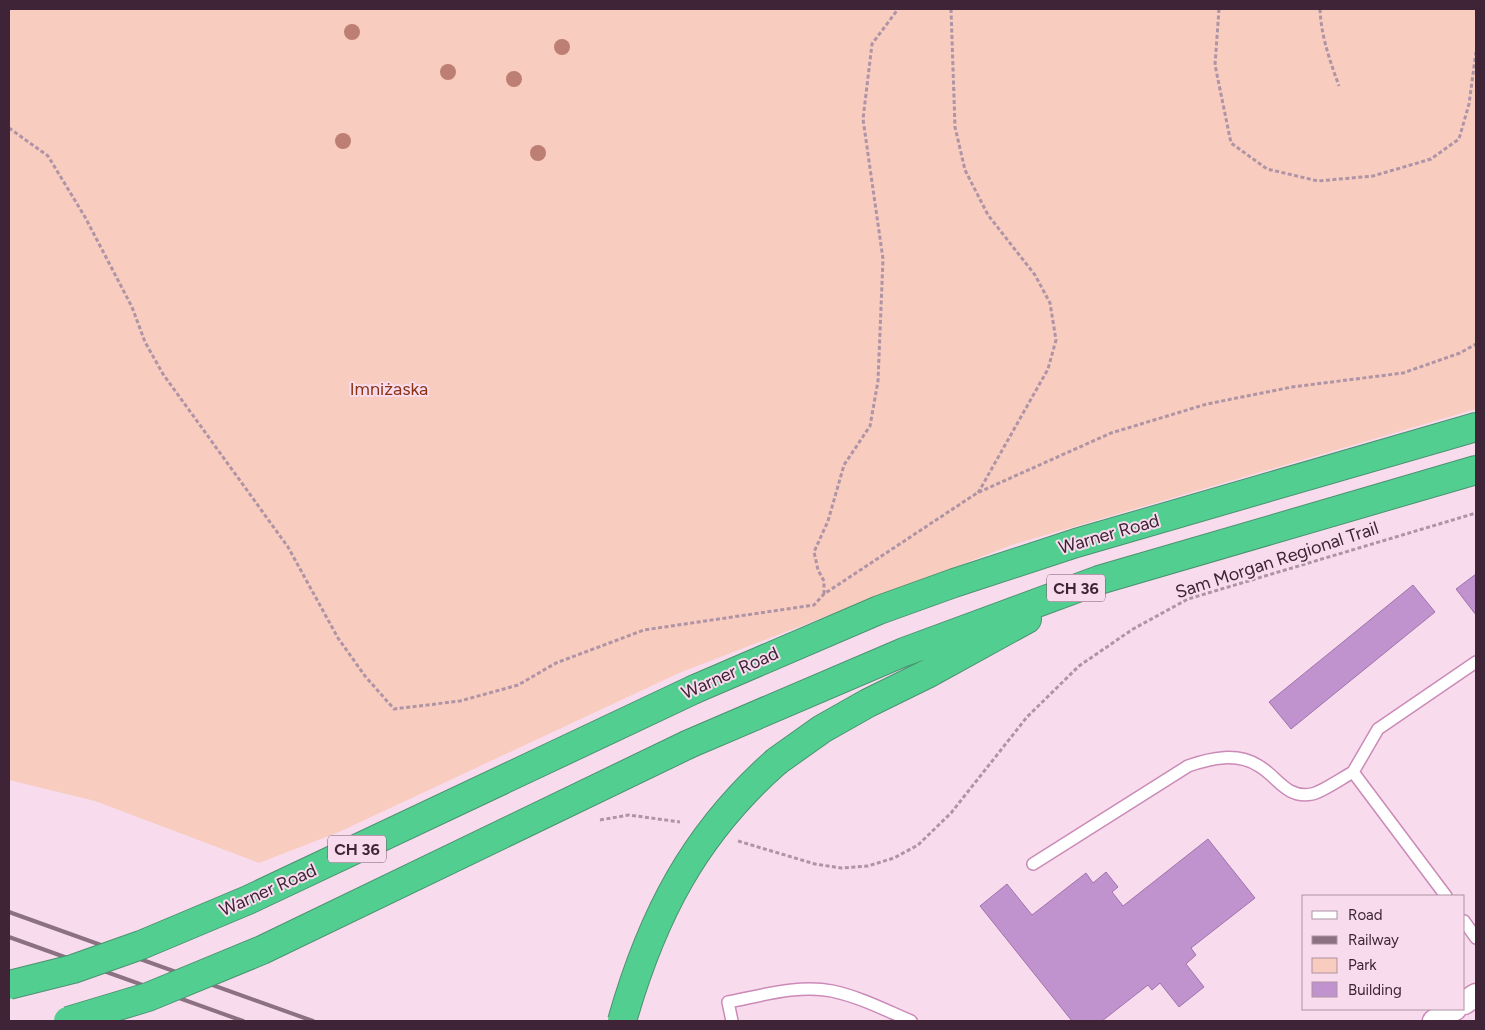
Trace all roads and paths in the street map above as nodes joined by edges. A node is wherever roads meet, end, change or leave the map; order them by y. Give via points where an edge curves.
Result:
1 (898, 9) edge
2 (951, 9) edge
3 (1219, 9) edge
4 (1320, 9) edge
5 (1476, 52) edge
6 (1339, 86) dead end
7 (9, 128) edge
8 (1476, 344) edge
9 (1476, 427) edge
10 (1476, 470) edge
11 (977, 493) junction
12 (1476, 513) edge
13 (1099, 580) junction
14 (824, 594) junction
15 (1476, 662) edge
16 (1353, 772) junction
17 (680, 822) dead end
18 (688, 824) dead end
19 (737, 840) dead end
20 (1033, 864) dead end
21 (1445, 895) edge
22 (1465, 922) edge
23 (1476, 938) edge
24 (9, 985) edge
25 (1476, 995) edge
26 (1465, 1002) edge
27 (1453, 1010) edge
28 (68, 1021) edge
29 (622, 1021) edge
30 (732, 1021) edge
31 (911, 1021) edge
32 (1434, 1021) edge

1 - 14 path via 872,44 862,119 882,260 878,381 870,426 844,465 828,521 814,552 824,582
2 - 11 path via 955,127 965,170 988,215 1035,275 1050,302 1056,340 1048,369
3 - 5 path via 1214,65 1231,143 1267,169 1318,181 1373,176 1431,159 1459,139 1469,104
4 - 6 path via 1328,56
7 - 14 path via 48,156 90,225 163,374 288,547 338,638 394,709 460,701 518,685 556,663 644,630 814,605
8 - 11 path via 1403,373 1292,387 1207,404 1111,433
9 - 24 highway, Warner Road / CH 36, bridge via 1076,543 879,610 695,688 248,900 107,957
10 - 13 highway, CH 36
11 - 14 path
12 - 19 path, Sam Morgan Regional Trail via 1188,598 1133,629 1078,666 1027,717 950,812 918,845 894,858 868,866 841,868 815,864
13 - 28 highway, CH 36, bridge via 904,652 689,744 262,950 148,997
13 - 29 highway, bridge via 868,703 822,729 776,761 732,804 678,880 649,943
15 - 16 lane via 1378,729
16 - 20 lane via 1312,794 1296,794 1283,788 1259,766 1240,759 1212,757 1188,766
16 - 21 lane
17 - 18 path
22 - 23 lane
25 - 26 street
27 - 32 street
30 - 31 lane via 728,1002 797,990 830,991 867,1002

